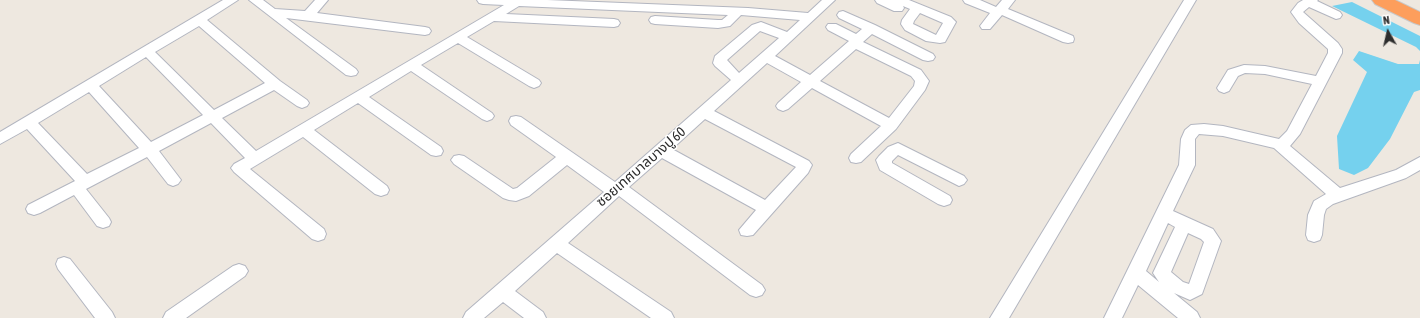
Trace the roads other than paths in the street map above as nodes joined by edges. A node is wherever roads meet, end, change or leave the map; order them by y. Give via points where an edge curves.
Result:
1 (232, 0) edge
2 (255, 0) edge
3 (322, 0) edge
4 (483, 0) edge
5 (488, 0) edge
6 (663, 0) edge
7 (829, 0) edge
8 (880, 0) edge
9 (969, 0) edge
10 (1009, 0) edge
11 (1190, 0) edge
12 (1381, 0) edge
13 (1414, 0) edge
14 (1310, 1) edge
15 (517, 2) junction
16 (573, 3) edge
17 (1420, 3) edge
18 (898, 4) edge
19 (745, 8) edge
20 (918, 8) junction
21 (999, 11) junction
22 (274, 14) junction
23 (653, 14) junction
24 (308, 15) junction
25 (843, 15) dead end
26 (1336, 15) dead end
27 (492, 17) junction
28 (811, 17) junction
29 (1420, 19) edge
30 (203, 23) dead end
31 (614, 23) dead end
32 (986, 26) dead end
33 (832, 27) dead end
34 (871, 28) junction
35 (425, 31) dead end
36 (458, 37) junction
37 (788, 37) junction
38 (1068, 39) dead end
39 (856, 41) junction
40 (151, 55) dead end
41 (766, 57) junction
42 (928, 57) dead end
43 (411, 65) junction
44 (351, 72) dead end
45 (739, 80) junction
46 (810, 81) junction
47 (1320, 81) junction
48 (534, 83) dead end
49 (275, 84) junction
50 (93, 87) dead end
51 (1224, 88) dead end
52 (359, 96) junction
53 (302, 103) dead end
54 (783, 106) dead end
55 (704, 112) junction
56 (212, 116) junction
57 (487, 116) dead end
58 (516, 121) dead end
59 (31, 124) dead end
60 (891, 125) junction
61 (304, 130) junction
62 (0, 139) edge
63 (875, 141) junction
64 (1279, 144) junction
65 (149, 149) junction
66 (661, 150) junction
67 (893, 150) junction
68 (436, 151) dead end
69 (567, 157) junction
70 (856, 158) dead end
71 (255, 159) junction
72 (459, 160) dead end
73 (1420, 163) edge
74 (173, 180) dead end
75 (959, 180) dead end
76 (80, 185) junction
77 (616, 189) junction
78 (381, 190) dead end
79 (1338, 195) junction
80 (944, 200) dead end
81 (767, 208) junction
82 (34, 209) dead end
83 (1164, 214) junction
84 (103, 222) dead end
85 (1184, 224) dead end
86 (748, 230) dead end
87 (318, 234) dead end
88 (1314, 236) dead end
89 (556, 243) junction
90 (64, 264) dead end
91 (239, 271) dead end
92 (1136, 273) junction
93 (756, 290) dead end
94 (502, 291) junction
95 (106, 318) edge
96 (172, 318) edge
97 (472, 318) edge
98 (538, 318) edge
99 (665, 318) edge
100 (999, 318) edge
101 (1113, 318) edge
102 (1191, 318) edge

1 - 62 street
2 - 22 street
3 - 24 street
4 - 5 street
5 - 15 street
6 - 23 street
7 - 28 street, ซอยเทศบาลบางปู 60
8 - 18 street
9 - 21 street
10 - 21 street
11 - 100 street
12 - 29 highway
13 - 17 highway
14 - 26 street
14 - 47 street via 1297,12 1335,49
15 - 16 street
15 - 27 street
16 - 23 street
18 - 20 street
19 - 23 street via 726,23 718,24
19 - 28 street
20 - 20 street via 907,24 909,27 936,39 942,37 950,22
21 - 32 street
21 - 38 street
22 - 24 street
22 - 44 street
24 - 35 street
25 - 34 street
27 - 31 street
27 - 36 street
28 - 37 street, ซอยเทศบาลบางปู 60
30 - 49 street
33 - 39 street
34 - 39 street
34 - 42 street
36 - 43 street
36 - 48 street
37 - 41 street, ซอยเทศบาลบางปู 60
37 - 45 street via 764,26 756,28 720,58 720,63
39 - 46 street
39 - 60 street via 916,73 922,81
40 - 56 street
41 - 45 street, ซอยเทศบาลบางปู 60
41 - 46 street
43 - 52 street
43 - 57 street
45 - 55 street, ซอยเทศบาลบางปู 60
46 - 54 street
46 - 60 street
47 - 51 street via 1244,68 1233,73
47 - 64 street via 1293,134 1284,143
49 - 53 street
49 - 56 street
50 - 65 street
52 - 61 street
52 - 68 street
55 - 66 street, ซอยเทศบาลบางปู 60
55 - 81 street via 804,165 803,170
56 - 65 street
56 - 71 street
58 - 69 street
59 - 76 street
60 - 63 street
61 - 71 street
61 - 78 street
63 - 67 street
63 - 70 street
64 - 79 street
64 - 83 street via 1223,131 1196,129 1188,139 1186,165
65 - 74 street
65 - 76 street
66 - 77 street, ซอยเทศบาลบางปู 60
66 - 81 street
67 - 75 street via 900,149
67 - 80 street via 884,160 885,166
69 - 72 street via 516,195 509,194
69 - 77 street
71 - 87 street via 239,168
73 - 79 street via 1401,174
76 - 82 street
76 - 84 street
77 - 89 street, ซอยเทศบาลบางปู 60
77 - 93 street
79 - 88 street via 1320,205 1316,215
81 - 86 street
83 - 85 street
83 - 92 street
89 - 94 street, ซอยเทศบาลบางปู 60
89 - 99 street
90 - 95 street
91 - 96 street
92 - 101 street
92 - 102 street
94 - 97 street, ซอยเทศบาลบางปู 60
94 - 98 street

